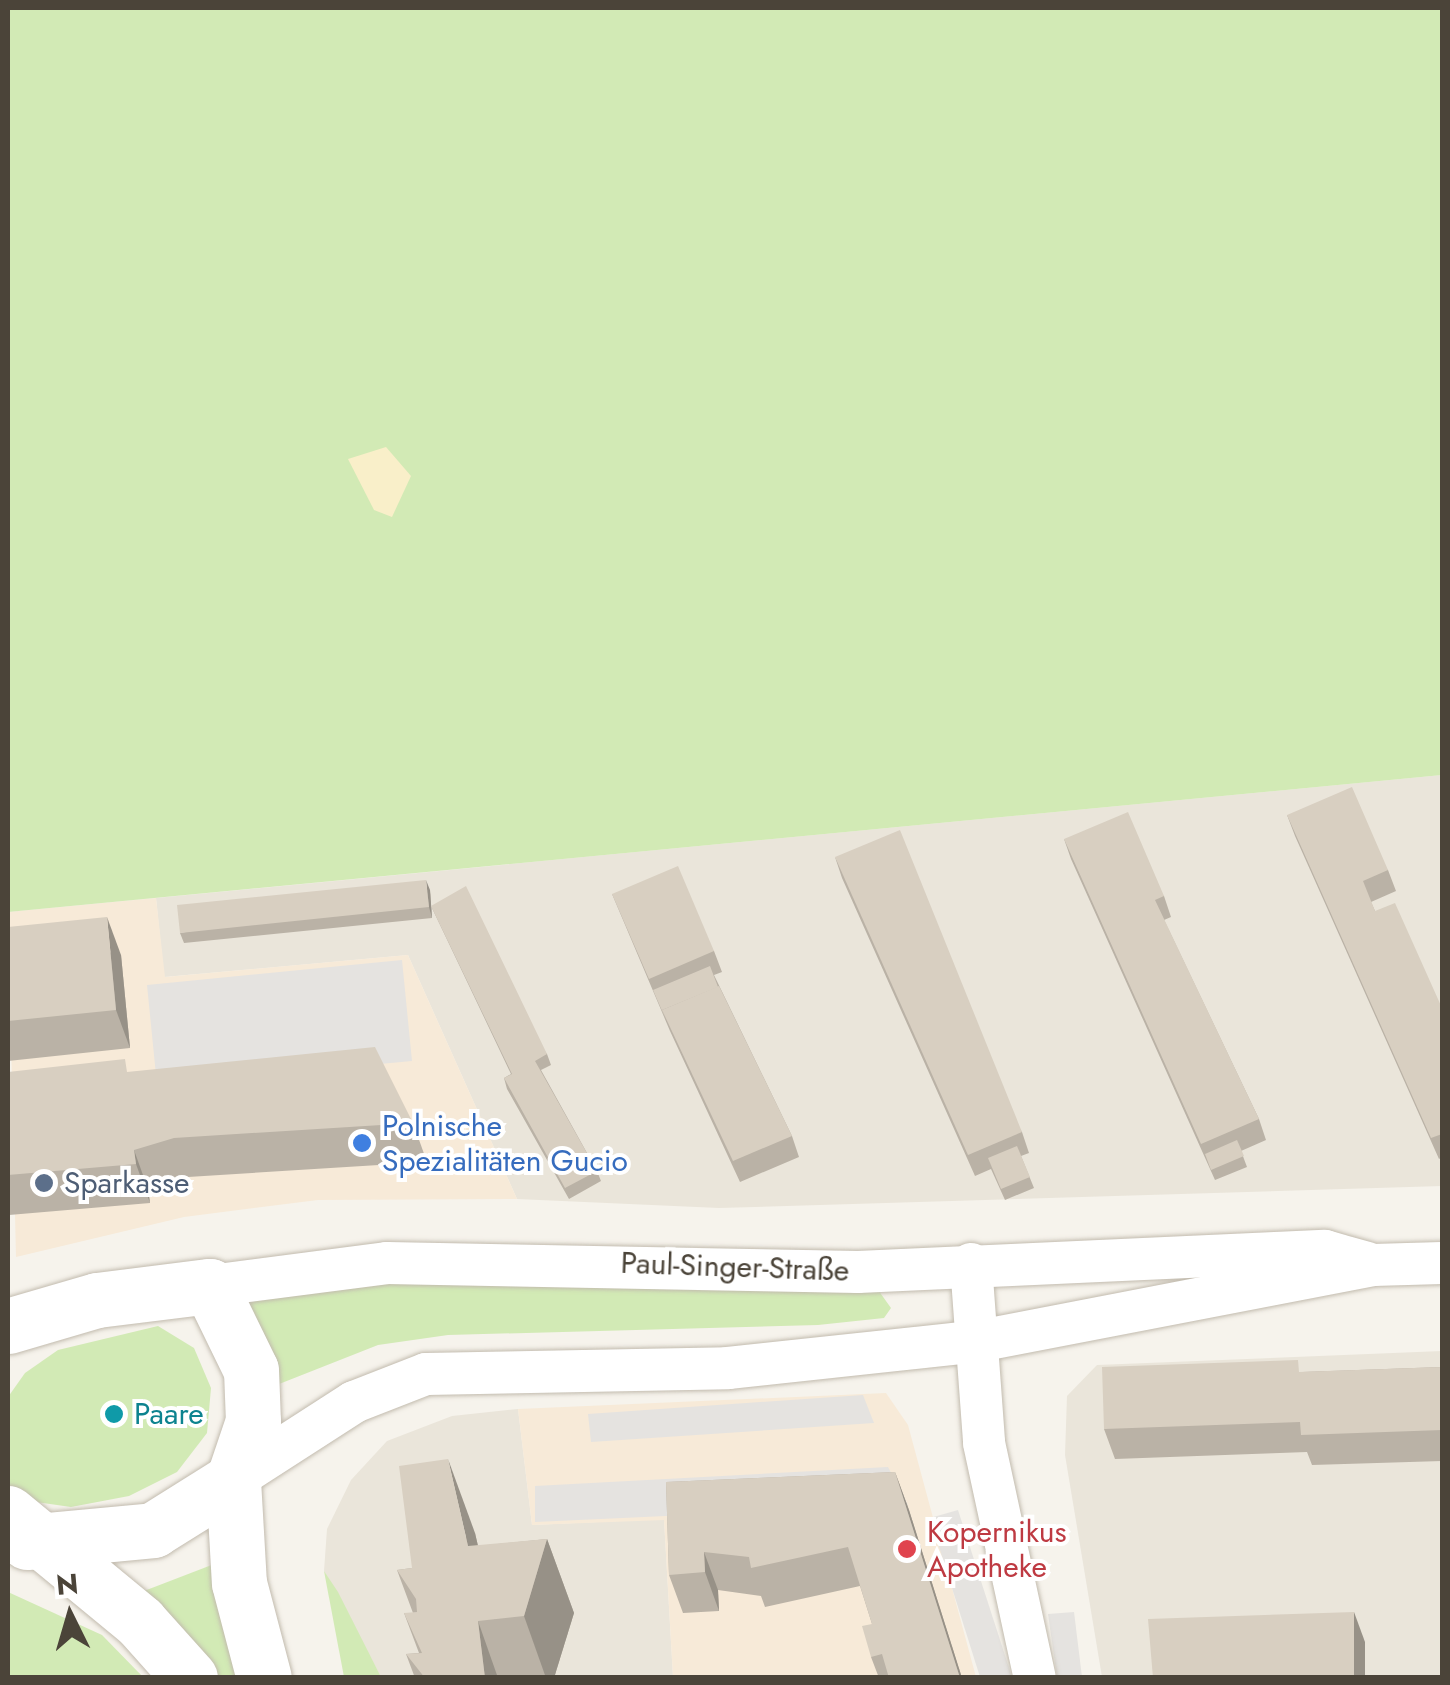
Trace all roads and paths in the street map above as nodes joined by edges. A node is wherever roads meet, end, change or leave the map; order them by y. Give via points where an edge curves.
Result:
1 (1442, 1262) edge
2 (970, 1264) junction
3 (1373, 1264) junction
4 (210, 1286) junction
5 (8, 1326) edge
6 (979, 1341) junction
7 (233, 1480) junction
8 (19, 1532) edge
9 (190, 1678) edge
10 (264, 1678) edge
11 (1035, 1678) edge

1 - 3 street, Paul-Singer-Straße
2 - 3 street, Paul-Singer-Straße via 1325,1251
2 - 4 street, Paul-Singer-Straße via 858,1272 386,1264
2 - 6 street
3 - 6 street, Paul-Singer-Straße
4 - 5 street, Paul-Singer-Straße via 97,1300
4 - 7 street via 252,1370 253,1421
6 - 7 street, Paul-Singer-Straße via 728,1368 426,1374 354,1402
6 - 11 street via 984,1443
7 - 8 street, Paul-Singer-Straße via 153,1530
7 - 10 street via 239,1583
8 - 9 street via 140,1622

